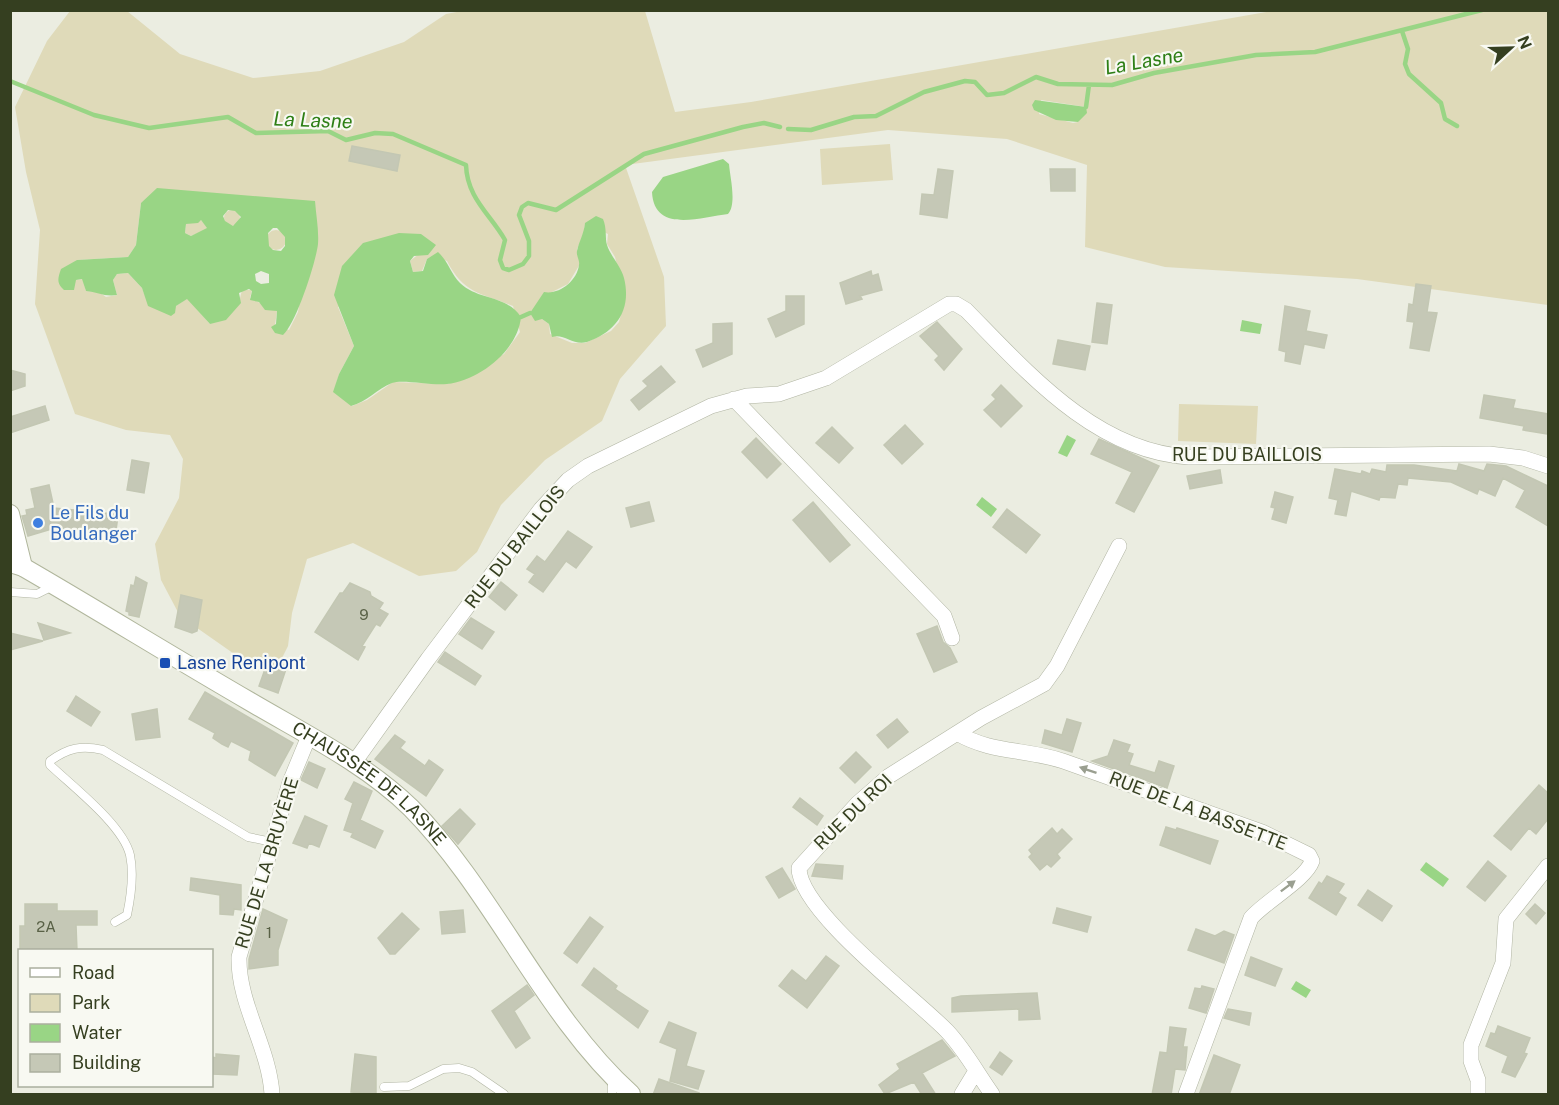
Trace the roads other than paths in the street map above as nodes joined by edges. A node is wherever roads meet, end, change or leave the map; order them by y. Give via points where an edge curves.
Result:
1 (734, 399) junction
2 (1548, 466) edge
3 (10, 514) edge
4 (1119, 546) dead end
5 (16, 565) edge
6 (54, 585) junction
7 (10, 592) edge
8 (952, 638) dead end
9 (957, 733) junction
10 (309, 736) junction
11 (354, 764) junction
12 (272, 842) junction
13 (1548, 866) edge
14 (115, 922) dead end
15 (976, 1071) junction
16 (612, 1076) junction
17 (384, 1087) dead end
18 (272, 1095) edge
19 (504, 1095) edge
20 (612, 1095) edge
21 (631, 1095) edge
22 (962, 1095) edge
23 (992, 1095) edge
24 (1186, 1095) edge
25 (1478, 1095) edge

1 - 2 street, RUE DU BAILLOIS via 779,394 826,378 949,303 966,310 1071,411 1145,450 1189,457 1489,454
1 - 8 street via 944,616
1 - 11 street, RUE DU BAILLOIS via 711,406 588,466 553,494
3 - 5 street
4 - 9 street, RUE DU ROI via 1044,684
5 - 6 street, CHAUSSÉE DE LASNE
6 - 7 lane via 37,594
6 - 10 street, CHAUSSÉE DE LASNE
9 - 15 street, RUE DU ROI via 889,776 857,804 804,860 799,877 825,914 879,972 946,1030
24 -> 9 street, RUE DE LA BASSETTE via 1248,927 1261,907 1307,871 1312,861 1309,855 1262,832 1063,761 988,748
10 - 11 street, CHAUSSÉE DE LASNE
10 - 12 street, RUE DE LA BRUYÈRE
11 - 16 street, CHAUSSÉE DE LASNE via 382,783 433,833
12 - 14 lane via 248,837 103,750 83,746 65,751 50,765 116,829 130,853 132,877 127,915
12 - 18 street, RUE DE LA BRUYÈRE via 239,969 265,1050
13 - 25 street via 1506,919 1503,963 1471,1046
15 - 22 street
15 - 23 street, RUE DU ROI
16 - 20 lane
16 - 21 street, CHAUSSÉE DE LASNE
17 - 19 lane via 409,1086 443,1069 459,1068 472,1072

